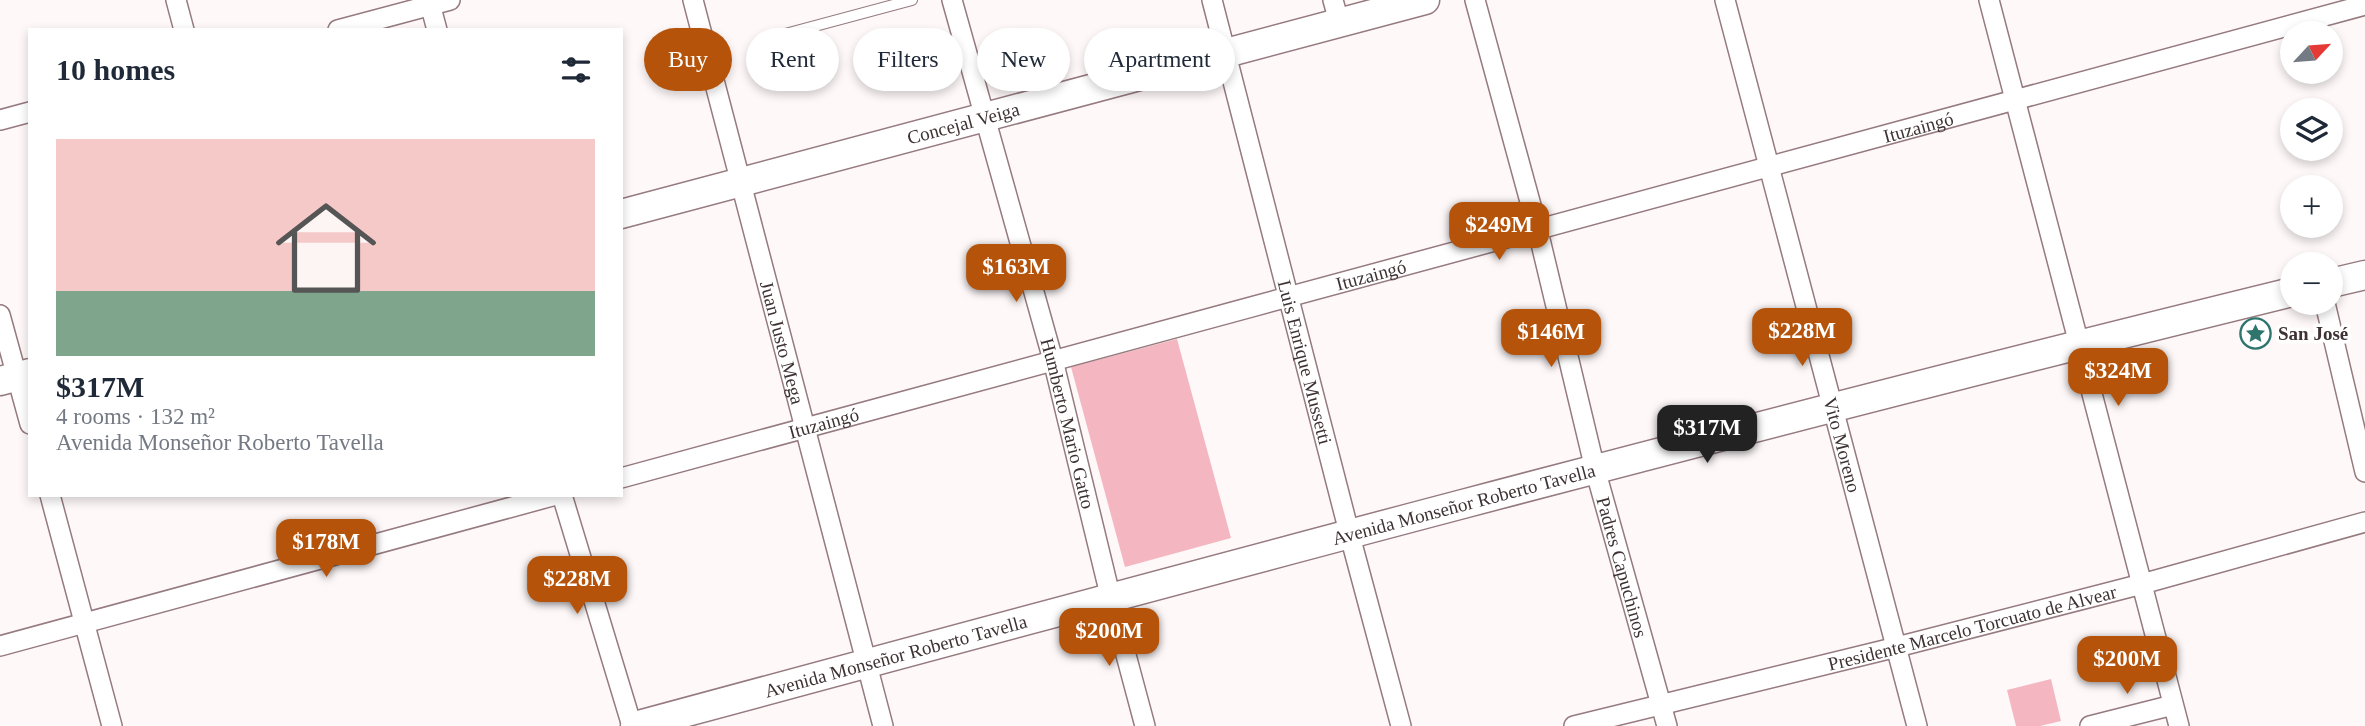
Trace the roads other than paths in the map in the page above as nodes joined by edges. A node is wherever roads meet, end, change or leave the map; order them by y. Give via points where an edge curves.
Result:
1 (176, 0) edge
2 (450, 0) edge
3 (693, 0) edge
4 (912, 0) edge
5 (952, 0) edge
6 (1212, 0) edge
7 (1425, 0) edge
8 (1475, 0) edge
9 (1725, 0) edge
10 (1989, 0) edge
11 (429, 3) edge
12 (2365, 5) edge
13 (1336, 11) edge
14 (183, 28) edge
15 (345, 28) edge
16 (436, 28) edge
17 (808, 28) edge
18 (1219, 28) edge
19 (1235, 49) edge
20 (1085, 91) edge
21 (1235, 91) edge
22 (2016, 102) junction
23 (28, 113) edge
24 (986, 118) junction
25 (0, 120) edge
26 (1769, 169) junction
27 (741, 182) junction
28 (623, 213) edge
29 (1538, 231) junction
30 (2365, 275) edge
31 (2343, 280) edge
32 (2280, 295) edge
33 (1289, 296) junction
34 (2328, 315) edge
35 (0, 316) edge
36 (2080, 344) junction
37 (1053, 360) junction
38 (16, 377) edge
39 (1834, 407) junction
40 (28, 417) edge
41 (805, 428) junction
42 (1595, 469) junction
43 (2365, 472) edge
44 (623, 477) edge
45 (51, 497) edge
46 (549, 497) edge
47 (563, 497) edge
48 (2365, 522) edge
49 (1350, 536) junction
50 (2142, 584) junction
51 (1111, 599) junction
52 (85, 623) junction
53 (0, 646) edge
54 (1898, 647) junction
55 (866, 664) junction
56 (1661, 703) junction
57 (2173, 705) junction
58 (112, 726) edge
59 (633, 726) edge
60 (883, 726) edge
61 (1145, 726) edge
62 (1401, 726) edge
63 (1574, 726) edge
64 (1667, 726) edge
65 (1917, 726) edge
66 (2090, 726) edge
67 (2179, 726) edge

1 - 14 street
2 - 11 street
3 - 27 street, Juan Justo Mega
4 - 17 lane
5 - 24 street, Humberto Mario Gatto
6 - 18 street, Luis Enrique Mussetti
7 - 13 main road, Concejal Veiga
8 - 29 street, Padres Capuchinos
9 - 26 street, Vito Moreno
10 - 22 street
11 - 15 street
11 - 16 street
12 - 22 street, Ituzaingó
13 - 19 main road, Concejal Veiga
20 - 24 main road, Concejal Veiga
21 - 33 street, Luis Enrique Mussetti
22 - 26 street, Ituzaingó
22 - 36 street
23 - 25 street
24 - 27 main road, Concejal Veiga
24 - 37 street, Humberto Mario Gatto
26 - 29 street, Ituzaingó
26 - 39 street, Vito Moreno
27 - 28 main road, Concejal Veiga
27 - 41 street, Juan Justo Mega
29 - 33 street, Ituzaingó
29 - 42 street, Padres Capuchinos
30 - 31 main road
32 - 36 main road, Avenida Monseñor Roberto Tavella
33 - 37 street, Ituzaingó
33 - 49 street, Luis Enrique Mussetti
34 - 43 street
35 - 38 street
36 - 39 main road, Avenida Monseñor Roberto Tavella
36 - 50 street
37 - 41 street, Ituzaingó
37 - 51 street, Humberto Mario Gatto
38 - 40 street
39 - 42 main road, Avenida Monseñor Roberto Tavella
39 - 54 street, Vito Moreno
41 - 44 street, Ituzaingó
41 - 55 street, Juan Justo Mega
42 - 49 main road, Avenida Monseñor Roberto Tavella
42 - 56 street, Padres Capuchinos
45 - 52 street
46 - 52 street
47 - 59 street
48 - 50 street, Presidente Marcelo Torcuato de Alvear
49 - 51 main road, Avenida Monseñor Roberto Tavella
49 - 62 street, Luis Enrique Mussetti
50 - 54 street, Presidente Marcelo Torcuato de Alvear
50 - 57 street
51 - 55 main road, Avenida Monseñor Roberto Tavella
51 - 61 street, Humberto Mario Gatto
52 - 53 street
52 - 58 street
54 - 56 street, Presidente Marcelo Torcuato de Alvear
54 - 65 street, Vito Moreno
55 - 59 main road, Avenida Monseñor Roberto Tavella
55 - 60 street, Juan Justo Mega
56 - 63 street, Presidente Marcelo Torcuato de Alvear
56 - 64 street, Padres Capuchinos
57 - 66 street
57 - 67 street

